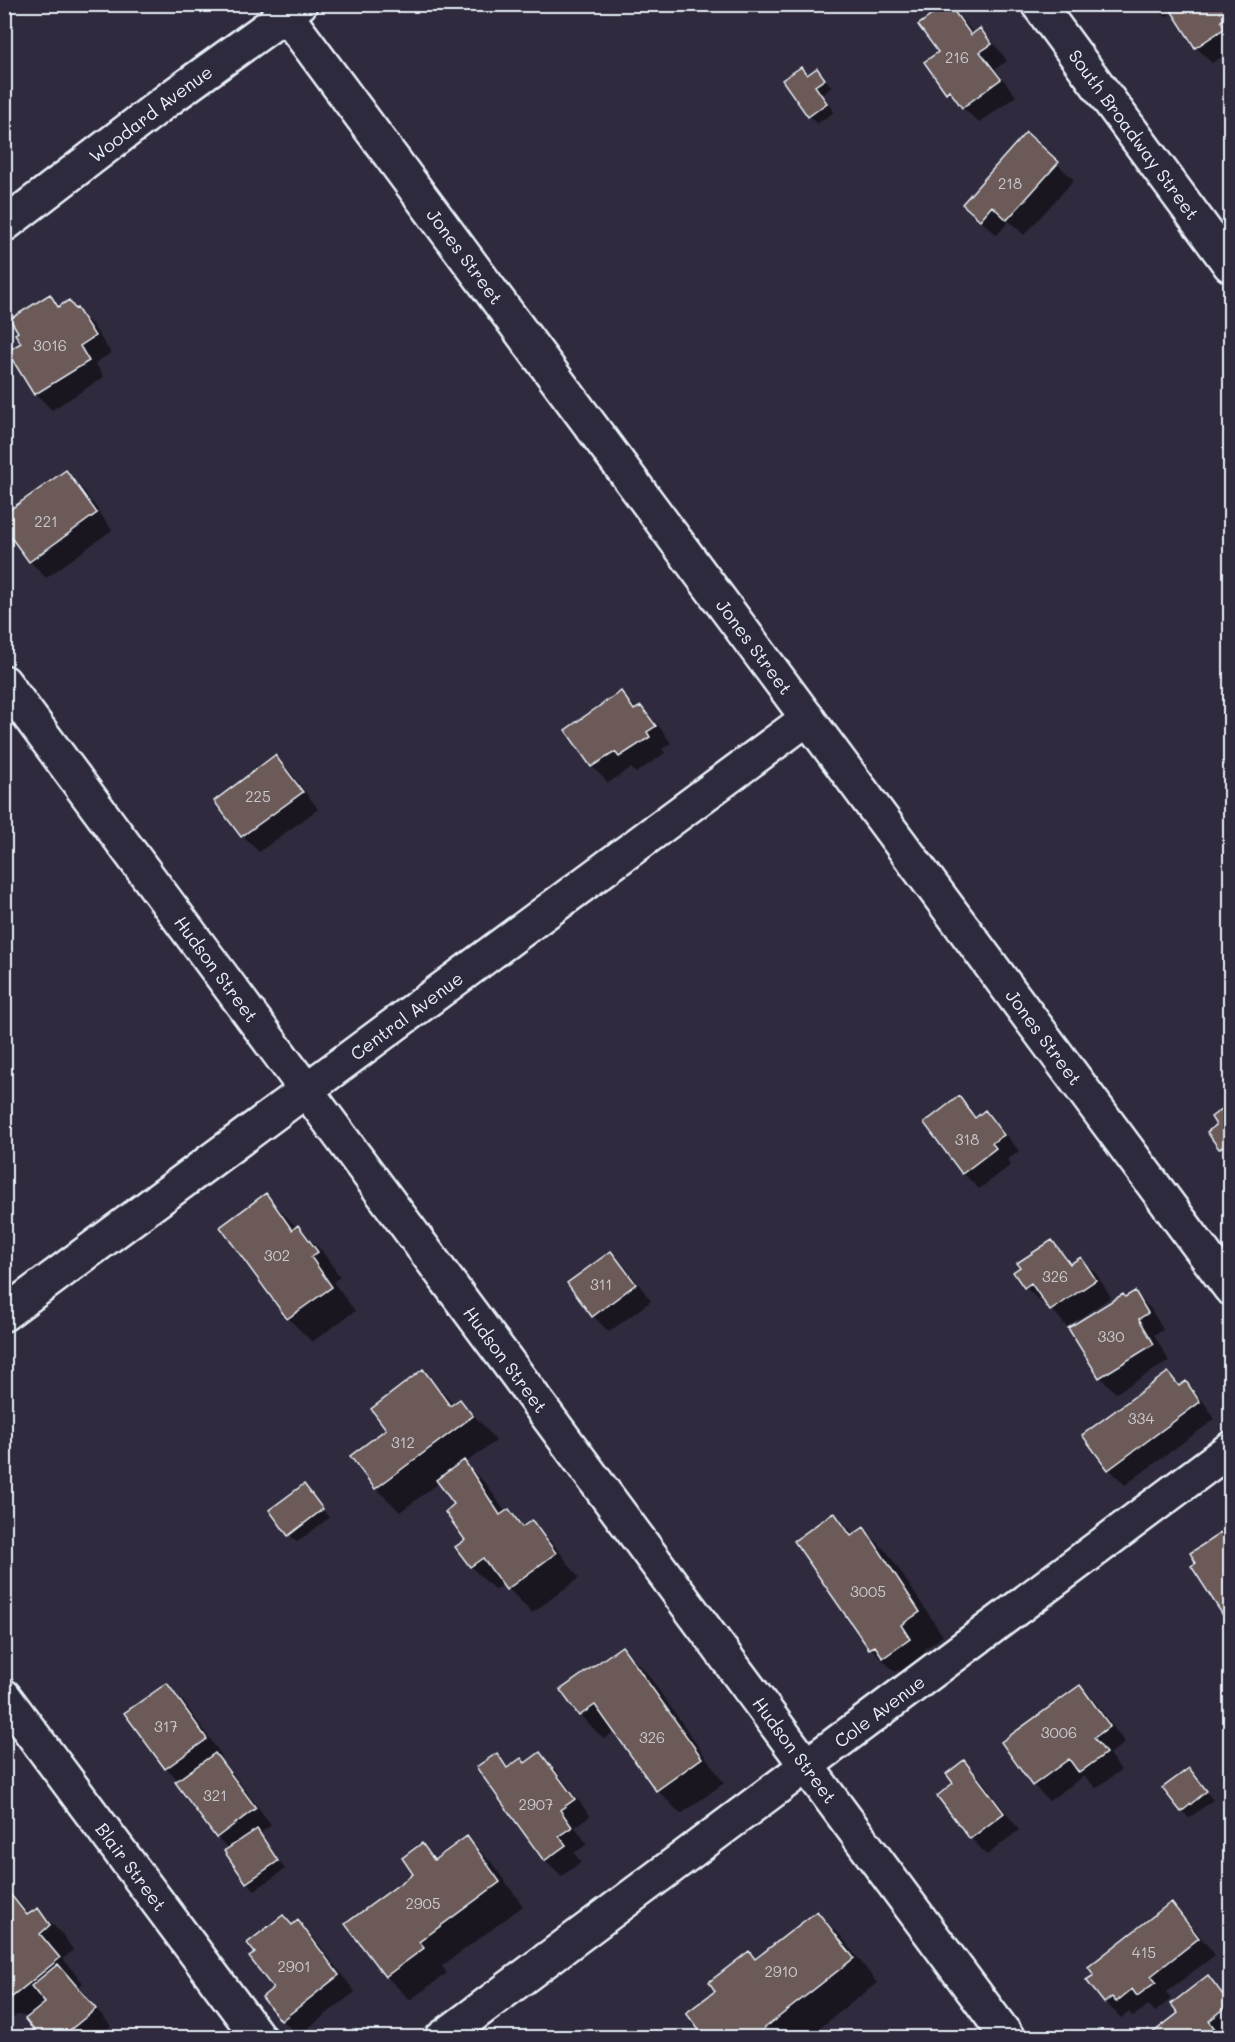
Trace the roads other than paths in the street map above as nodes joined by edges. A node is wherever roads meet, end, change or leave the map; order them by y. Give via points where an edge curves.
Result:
1 (1038, 4) edge
2 (287, 8) edge
3 (4, 225) edge
4 (1230, 265) edge
5 (4, 682) edge
6 (808, 718) junction
7 (307, 1090) junction
8 (1230, 1288) edge
9 (4, 1314) edge
10 (1230, 1449) edge
11 (4, 1696) edge
12 (807, 1766) junction
13 (259, 2037) edge
14 (442, 2037) edge
15 (1008, 2037) edge

1 - 4 street, South Broadway Street
2 - 3 street, Woodard Avenue
2 - 6 street, Jones Street
5 - 7 street, Hudson Street
6 - 7 street, Central Avenue
6 - 8 street, Jones Street
7 - 9 street, Central Avenue
7 - 12 street, Hudson Street
10 - 12 street, Cole Avenue
11 - 13 street, Blair Street
12 - 14 street, Cole Avenue
12 - 15 street, Hudson Street

